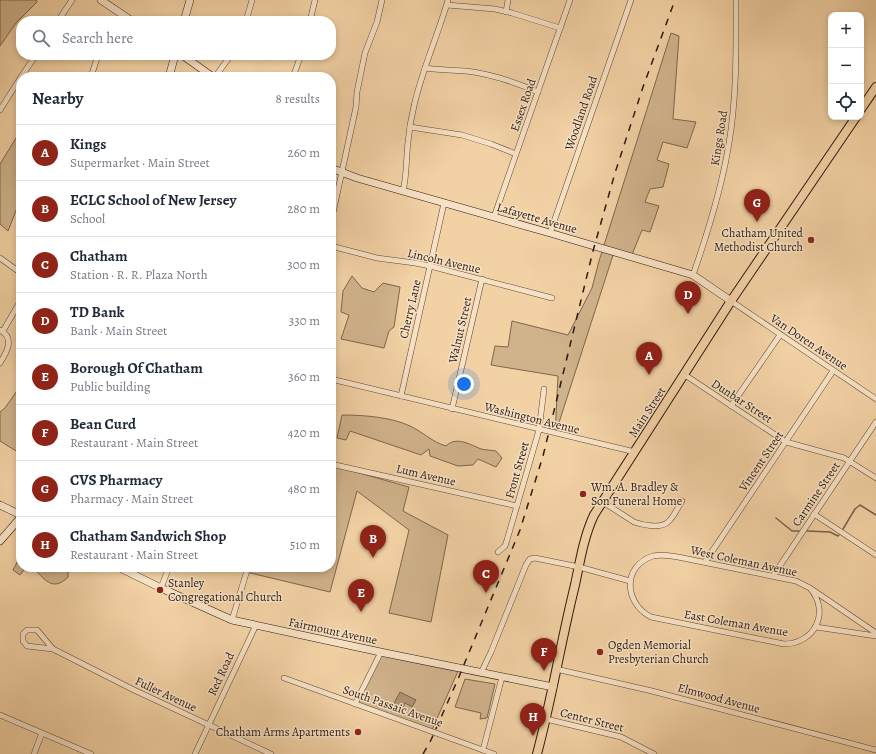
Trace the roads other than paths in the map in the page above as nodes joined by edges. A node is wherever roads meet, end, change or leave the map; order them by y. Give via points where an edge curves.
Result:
1 (72, 0) edge
2 (101, 0) edge
3 (190, 0) edge
4 (252, 0) edge
5 (315, 0) edge
6 (382, 0) edge
7 (508, 0) edge
8 (570, 0) edge
9 (631, 0) edge
10 (736, 0) edge
11 (448, 3) edge
12 (506, 12) junction
13 (61, 16) edge
14 (120, 16) edge
15 (185, 16) edge
16 (247, 16) edge
17 (311, 16) edge
18 (560, 28) junction
19 (33, 60) edge
20 (96, 60) edge
21 (174, 60) edge
22 (189, 60) edge
23 (226, 60) edge
24 (299, 60) edge
25 (425, 68) junction
26 (24, 72) edge
27 (93, 72) edge
28 (170, 72) edge
29 (207, 72) edge
30 (218, 72) edge
31 (295, 72) edge
32 (16, 85) edge
33 (876, 87) edge
34 (538, 92) junction
35 (864, 105) edge
36 (0, 110) edge
37 (854, 120) edge
38 (410, 127) junction
39 (516, 154) junction
40 (336, 170) edge
41 (342, 173) junction
42 (403, 191) junction
43 (336, 200) edge
44 (444, 203) junction
45 (494, 217) junction
46 (550, 233) junction
47 (336, 247) edge
48 (0, 258) edge
49 (430, 266) junction
50 (16, 269) edge
51 (693, 275) junction
52 (482, 279) junction
53 (552, 298) dead end
54 (731, 301) junction
55 (16, 308) edge
56 (1, 330) edge
57 (780, 335) junction
58 (0, 363) edge
59 (833, 371) junction
60 (685, 375) junction
61 (336, 379) edge
62 (544, 389) dead end
63 (401, 396) junction
64 (876, 399) edge
65 (731, 406) junction
66 (452, 409) junction
67 (876, 422) edge
68 (539, 430) junction
69 (786, 442) junction
70 (635, 452) junction
71 (850, 461) junction
72 (336, 465) edge
73 (876, 478) edge
74 (682, 500) dead end
75 (603, 502) junction
76 (0, 506) edge
77 (517, 506) junction
78 (16, 514) edge
79 (814, 514) junction
80 (16, 522) edge
81 (0, 541) edge
82 (498, 552) dead end
83 (876, 555) edge
84 (705, 562) junction
85 (579, 567) junction
86 (128, 572) edge
87 (167, 572) edge
88 (246, 572) edge
89 (773, 576) junction
90 (630, 581) junction
91 (161, 588) junction
92 (810, 588) junction
93 (232, 620) junction
94 (256, 625) junction
95 (816, 627) junction
96 (876, 633) edge
97 (876, 636) edge
98 (53, 649) junction
99 (380, 652) junction
100 (556, 668) junction
101 (481, 673) junction
102 (502, 677) junction
103 (284, 678) dead end
104 (553, 687) junction
105 (354, 704) junction
106 (0, 715) edge
107 (546, 719) junction
108 (208, 725) junction
109 (42, 733) junction
110 (483, 750) junction
111 (876, 750) edge
112 (34, 754) edge
113 (91, 754) edge
114 (195, 754) edge
115 (271, 754) edge
116 (494, 754) edge
117 (537, 754) edge
118 (654, 754) edge

1 - 13 street
2 - 14 main road
3 - 15 main road
4 - 16 street
5 - 17 street
6 - 41 street via 365,53
7 - 12 street
8 - 18 street, Essex Road
9 - 46 street, Woodland Road
10 - 51 street, Kings Road via 735,87 729,143 717,200
11 - 12 street
11 - 25 street
12 - 18 street
18 - 34 street, Essex Road
19 - 26 street
20 - 27 street
21 - 28 main road
22 - 29 main road
23 - 30 street
24 - 31 street
25 - 34 street via 486,75 514,82
25 - 38 street
32 - 36 street
33 - 35 main road
34 - 39 street, Essex Road
37 - 54 main road, Main Street
38 - 39 street via 462,135
38 - 42 street via 406,182
39 - 45 street, Essex Road
40 - 41 main road, Lafayette Avenue
41 - 42 main road, Lafayette Avenue
41 - 43 street
42 - 44 main road, Lafayette Avenue
44 - 45 main road, Lafayette Avenue
44 - 49 street, Cherry Lane
45 - 46 main road, Lafayette Avenue
46 - 51 main road, Lafayette Avenue
47 - 49 street, Lincoln Avenue via 383,260
48 - 50 street
49 - 52 street, Lincoln Avenue
49 - 63 street, Cherry Lane
51 - 54 main road, Lafayette Avenue
52 - 53 street, Lincoln Avenue
52 - 66 street, Walnut Street
54 - 57 street, Van Doren Avenue
54 - 60 main road, Main Street
55 - 56 street
56 - 58 street via 7,335 9,342
57 - 59 street, Van Doren Avenue
57 - 65 street
59 - 64 street, Van Doren Avenue
59 - 69 street, Vincent Street
60 - 65 street, Dunbar Street
60 - 70 main road, Main Street
61 - 63 street, Washington Avenue
62 - 68 street, Front Street
63 - 66 street, Washington Avenue
65 - 69 street, Dunbar Street
66 - 68 street, Washington Avenue
67 - 71 street, Carmine Street
68 - 70 street, Washington Avenue
68 - 77 street, Front Street
69 - 71 street, Dunbar Street
69 - 84 street, Vincent Street
70 - 75 main road, Main Street
71 - 73 street, Dunbar Street
71 - 79 street, Carmine Street
72 - 77 street, Lum Avenue
74 - 75 street via 670,520 660,525 634,522
75 - 85 main road, Main Street via 595,513 588,531
76 - 78 main road
77 - 82 street, Front Street via 505,546
79 - 83 street
79 - 89 street, Carmine Street
80 - 81 main road
84 - 89 street, West Coleman Avenue
84 - 90 street, West Coleman Avenue via 666,555 653,556 637,567
85 - 90 street
85 - 100 main road, Main Street
85 - 101 street via 530,559
86 - 91 main road, Fairmount Avenue
87 - 91 street
88 - 93 street
89 - 92 street, West Coleman Avenue via 792,580
90 - 95 street, East Coleman Avenue via 634,603 645,614 657,619 784,644 796,643 808,637
91 - 93 main road, Fairmount Avenue
92 - 95 street via 816,596 819,608
92 - 96 street, West Coleman Avenue
93 - 94 main road, Fairmount Avenue
94 - 99 main road, Fairmount Avenue
94 - 108 street, Red Road
95 - 97 street
98 - 98 street, Fuller Avenue via 37,630 30,629 23,634 23,641 27,646
98 - 108 street, Fuller Avenue
99 - 101 main road, Fairmount Avenue
99 - 105 street
100 - 104 main road, Main Street
100 - 111 street, Elmwood Avenue via 652,690
101 - 102 main road, Fairmount Avenue
102 - 104 main road, Fairmount Avenue
102 - 110 street
103 - 105 street, South Passaic Avenue
104 - 107 main road, Main Street
105 - 110 street, South Passaic Avenue
106 - 109 street
107 - 117 main road, Main Street
107 - 118 street, Center Street via 621,737
108 - 114 street, Red Road
108 - 115 street, Fuller Avenue
109 - 112 street
109 - 113 street
110 - 116 street, South Passaic Avenue

